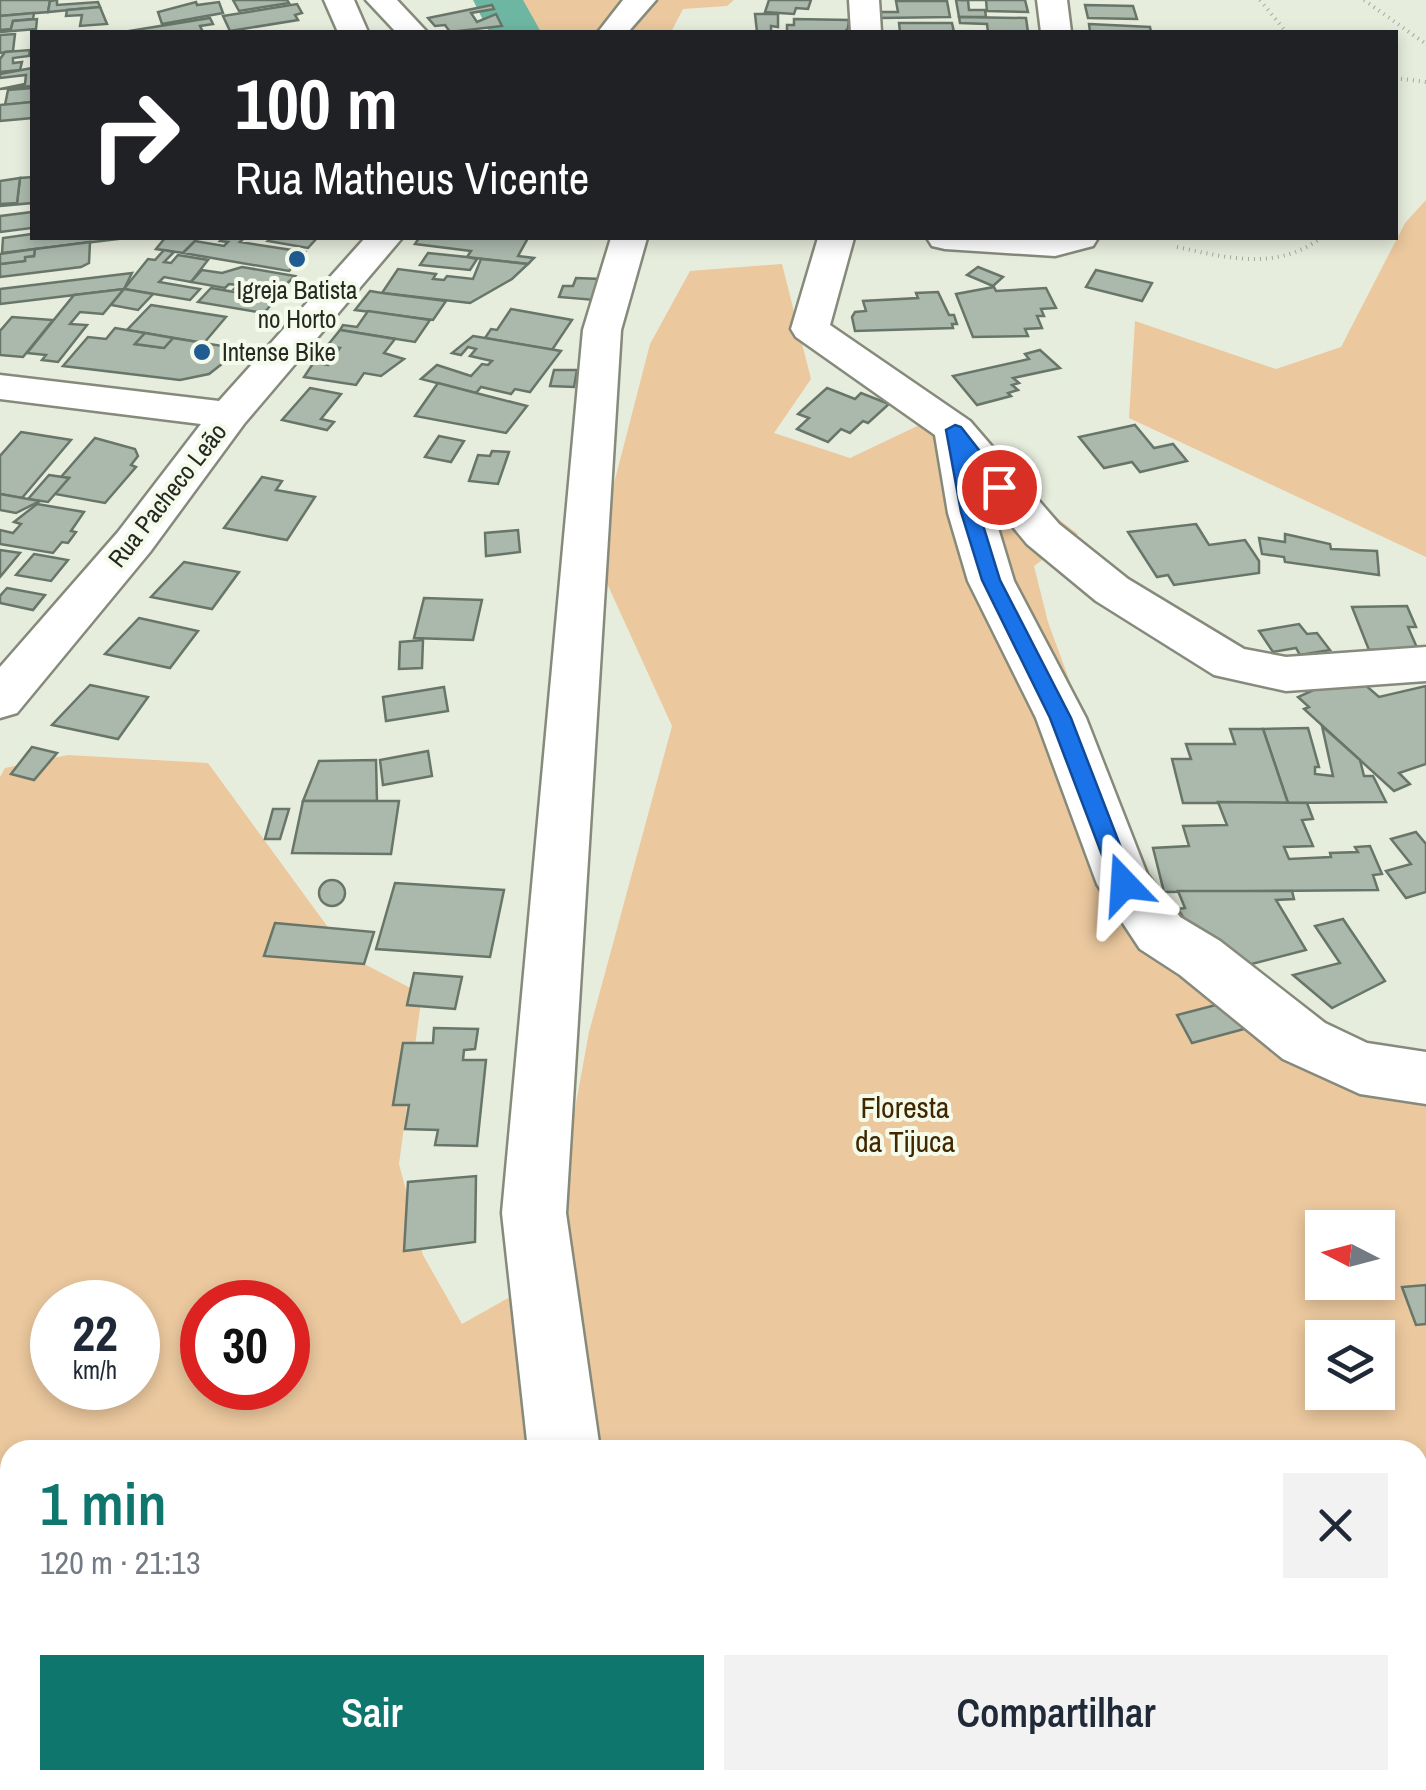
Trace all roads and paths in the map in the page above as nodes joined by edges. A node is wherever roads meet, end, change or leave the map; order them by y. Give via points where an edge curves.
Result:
1 (340, 0) edge
2 (380, 0) edge
3 (641, 0) edge
4 (864, 0) edge
5 (1052, 0) edge
6 (1260, 0) edge
7 (1364, 0) edge
8 (352, 30) edge
9 (410, 30) edge
10 (613, 30) edge
11 (866, 30) edge
12 (1056, 30) edge
13 (1284, 30) edge
14 (1426, 44) edge
15 (1398, 78) edge
16 (1426, 82) edge
17 (365, 240) edge
18 (382, 240) edge
19 (628, 240) edge
20 (835, 240) edge
21 (976, 240) edge
22 (1076, 240) edge
23 (1319, 240) edge
24 (1176, 247) dead end
25 (334, 291) junction
26 (0, 386) edge
27 (230, 415) junction
28 (955, 430) junction
29 (1426, 664) edge
30 (0, 700) edge
31 (1426, 1078) edge
32 (563, 1440) edge

1 - 8 street
2 - 9 street
3 - 10 street
4 - 11 street
5 - 12 street
6 - 13 path
7 - 14 path
15 - 16 path
17 - 25 street, Rua Pacheco Leão
18 - 25 street, Rua Pacheco Leão
19 - 32 street via 602,330 534,1213
20 - 28 street via 810,329
21 - 22 street
23 - 24 path via 1283,259 1259,262
25 - 27 street, Rua Pacheco Leão
26 - 27 street
27 - 30 street, Rua Pacheco Leão via 134,542
28 - 29 street via 1043,534 1112,590 1231,663 1286,674
28 - 31 street via 991,580 1060,718 1124,884 1160,932 1304,1040 1360,1068

